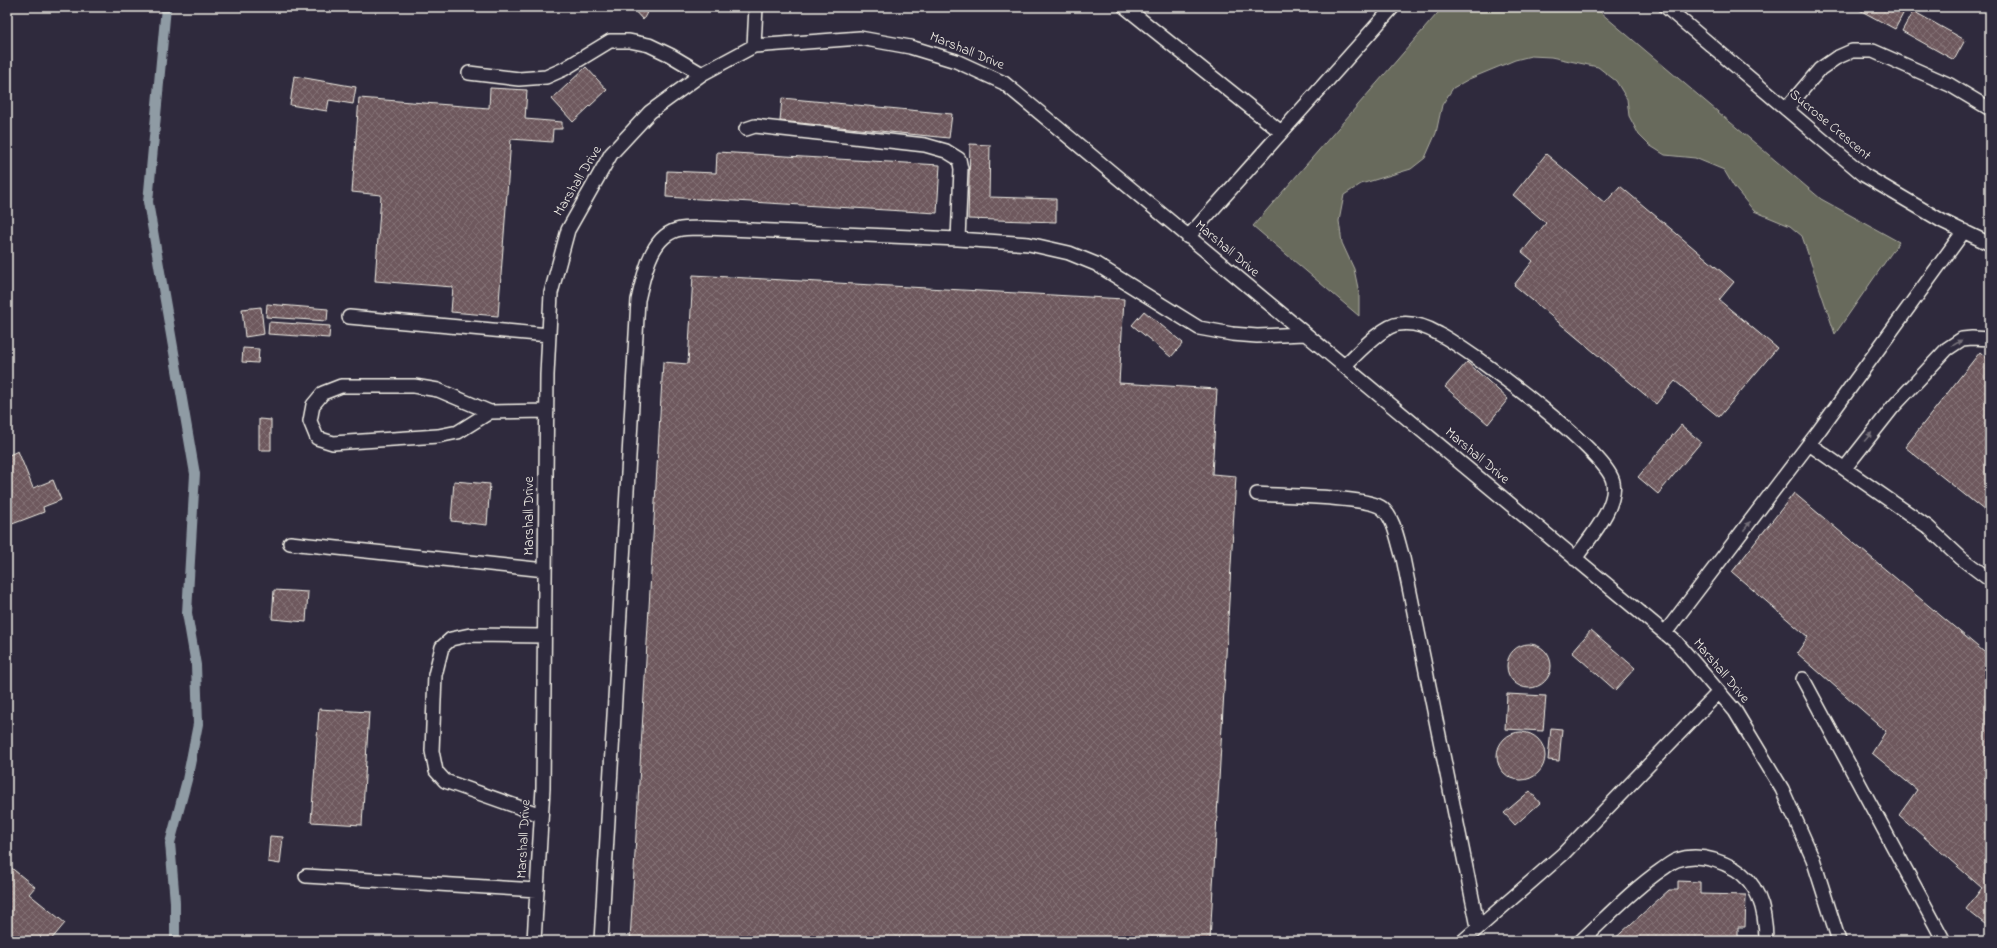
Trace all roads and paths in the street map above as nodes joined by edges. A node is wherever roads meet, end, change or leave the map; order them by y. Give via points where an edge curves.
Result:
1 (756, 7) edge
2 (1125, 7) edge
3 (1393, 7) edge
4 (1666, 7) edge
5 (754, 46) junction
6 (469, 74) dead end
7 (702, 74) junction
8 (1786, 109) junction
9 (1990, 109) edge
10 (746, 129) dead end
11 (1281, 132) junction
12 (1964, 231) junction
13 (1188, 237) junction
14 (958, 239) junction
15 (1990, 244) edge
16 (349, 317) dead end
17 (1304, 334) junction
18 (549, 335) junction
19 (1990, 339) edge
20 (1344, 366) junction
21 (547, 411) junction
22 (490, 412) junction
23 (1809, 444) junction
24 (1844, 468) junction
25 (1257, 494) dead end
26 (290, 543) dead end
27 (1575, 558) junction
28 (545, 570) junction
29 (1990, 580) edge
30 (1665, 633) junction
31 (544, 636) junction
32 (1803, 680) dead end
33 (1719, 692) junction
34 (541, 815) junction
35 (306, 876) dead end
36 (537, 890) junction
37 (1478, 927) junction
38 (534, 941) edge
39 (601, 941) edge
40 (1463, 941) edge
41 (1581, 941) edge
42 (1766, 941) edge
43 (1839, 941) edge
44 (1944, 941) edge

1 - 5 lane
2 - 11 lane
3 - 11 lane
4 - 8 lane, Sucrose Crescent
5 - 7 lane, Marshall Drive
5 - 13 lane, Marshall Drive via 860,38 910,47 956,61 1004,83
6 - 7 lane via 519,79 546,77 610,41 629,41 649,45 670,54
7 - 18 lane, Marshall Drive via 650,112 611,154 568,230 551,293
8 - 9 lane via 1820,69 1852,51 1873,51 1950,85
8 - 12 lane, Sucrose Crescent via 1864,175 1942,221
10 - 14 lane via 755,126 924,145 946,151 959,159 961,169
11 - 13 lane
12 - 15 lane, Sucrose Crescent
12 - 23 lane
13 - 17 lane, Marshall Drive
14 - 17 lane via 1029,244 1069,253 1096,264 1199,328 1257,336
14 - 39 lane via 706,228 680,229 666,235 655,248 638,300
16 - 18 lane
17 - 20 lane, Marshall Drive
18 - 21 lane, Marshall Drive
24 -> 19 lane via 1893,407 1947,349 1962,340
20 - 27 lane, Marshall Drive
20 - 27 lane via 1380,333 1397,324 1415,324 1439,333 1476,356 1549,413 1606,466 1613,480 1614,496 1609,509
21 - 22 lane
21 - 28 lane, Marshall Drive
22 - 22 lane via 458,432 438,436 333,443 317,438 310,421 313,405 323,392 341,386 414,386 438,390
23 - 24 lane
30 -> 23 lane
24 - 29 lane via 1928,527 1961,558
25 - 37 lane via 1363,502 1382,507 1392,521 1403,558
26 - 28 lane
27 - 30 lane, Marshall Drive
28 - 31 lane, Marshall Drive
30 - 33 lane, Marshall Drive via 1677,643
31 - 34 lane, Marshall Drive
31 - 34 lane via 470,635 451,639 442,647 435,675 432,751 436,771 445,781
32 - 44 lane
33 - 37 lane via 1563,854
33 - 43 lane, Marshall Drive via 1735,711 1782,789 1813,859
34 - 36 lane, Marshall Drive
35 - 36 lane
36 - 38 lane, Marshall Drive
37 - 40 lane
41 - 42 lane via 1651,878 1676,860 1691,857 1710,857 1744,874 1758,894 1766,923

